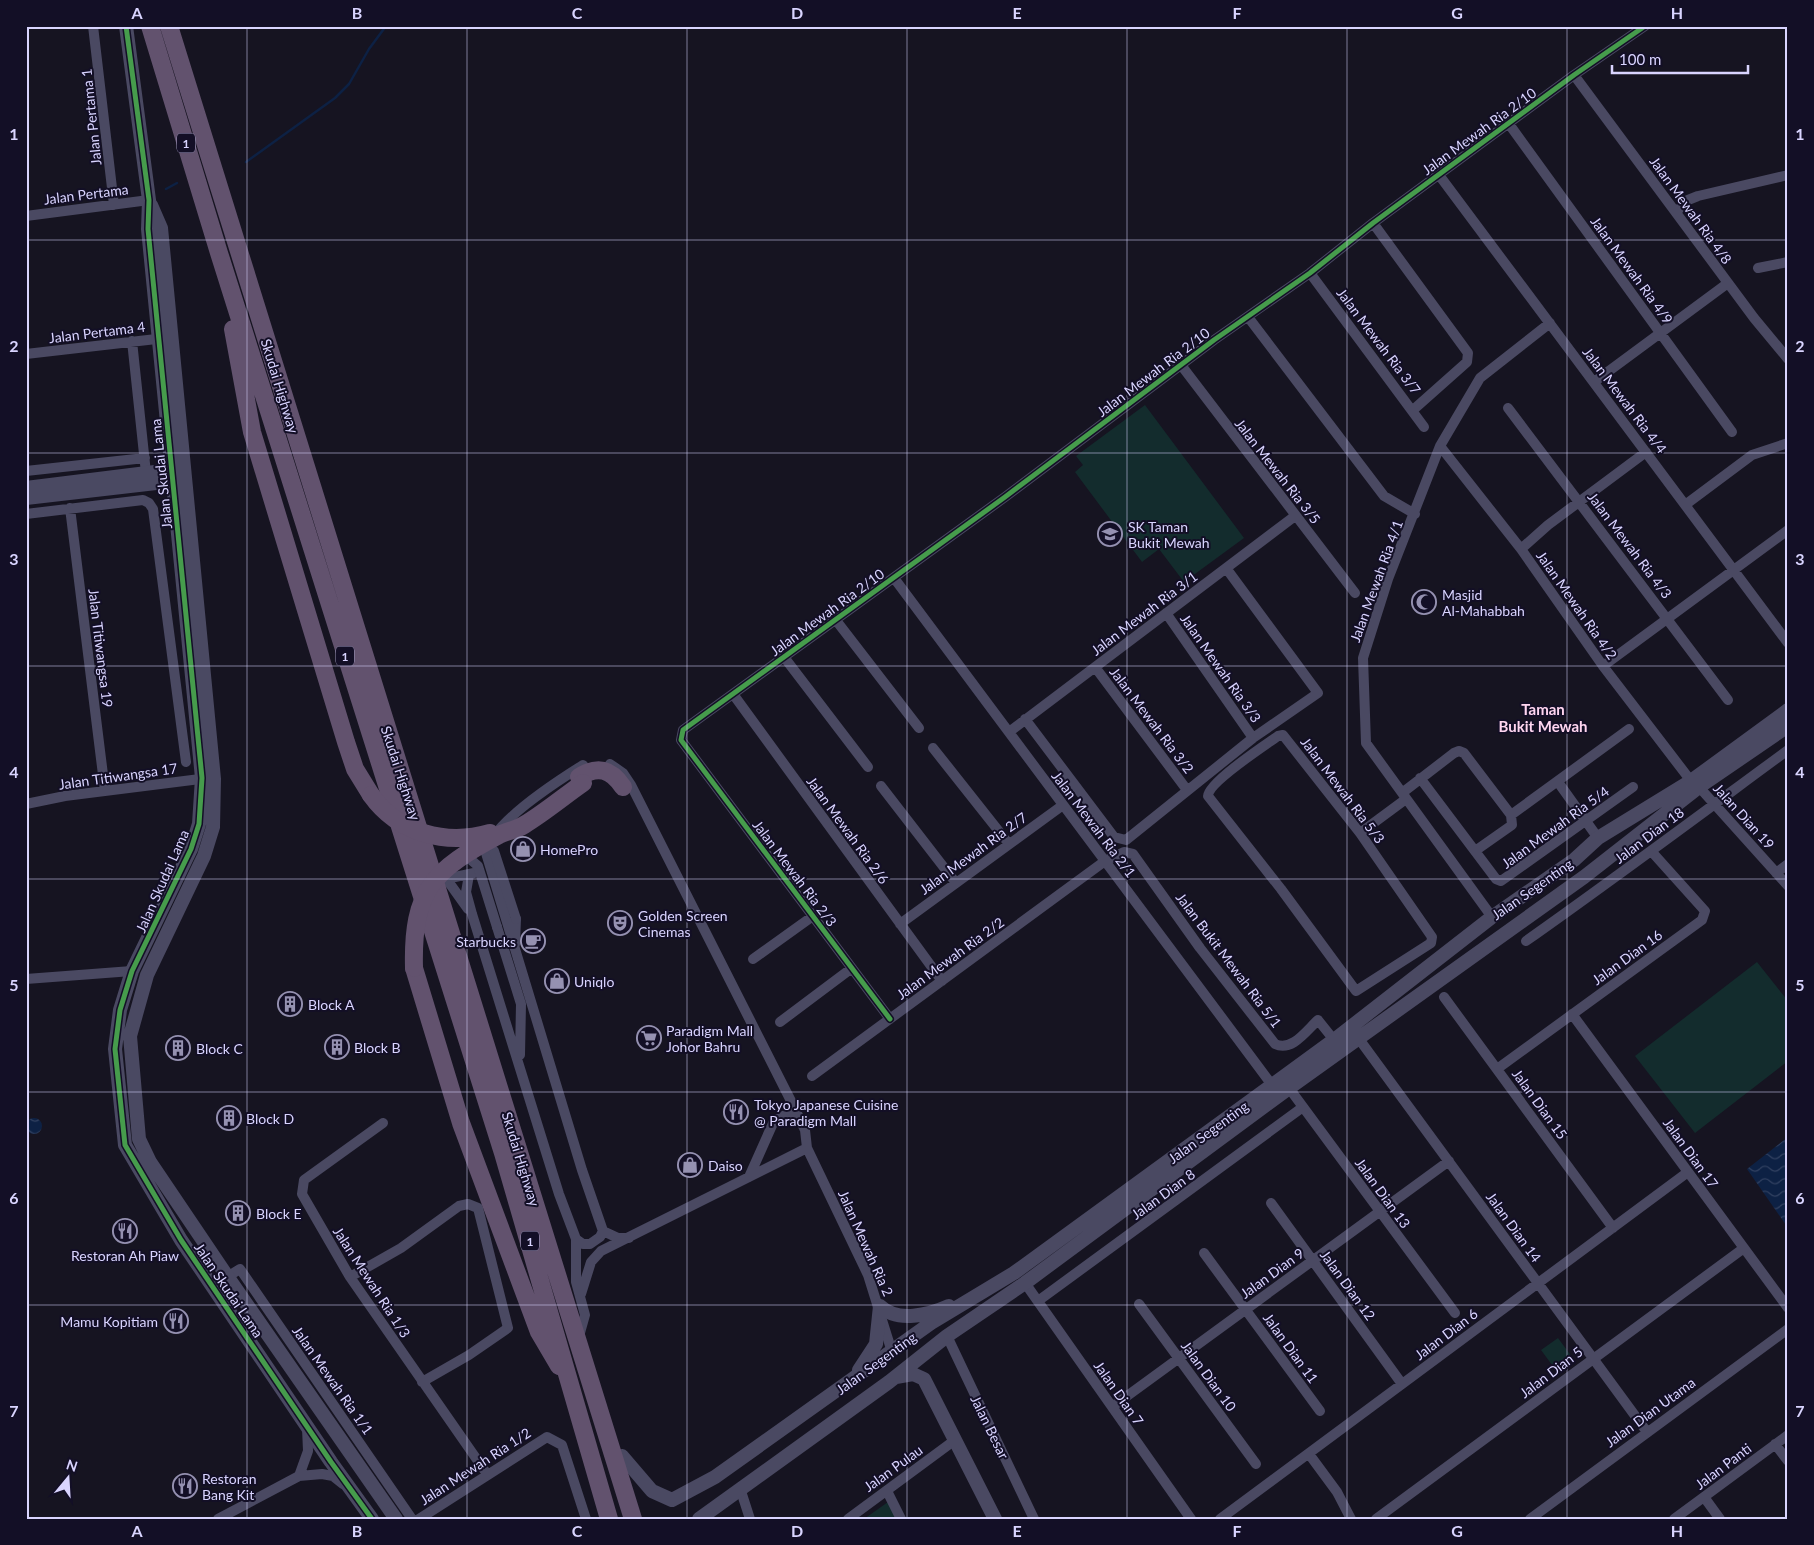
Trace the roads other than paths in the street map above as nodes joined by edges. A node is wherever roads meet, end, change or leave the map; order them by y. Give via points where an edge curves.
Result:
1 (93, 26) edge
2 (126, 26) edge
3 (150, 26) edge
4 (169, 26) edge
5 (1645, 26) edge
6 (1574, 75) junction
7 (1509, 124) junction
8 (1439, 175) junction
9 (1788, 175) edge
10 (149, 200) junction
11 (114, 205) junction
12 (1676, 212) junction
13 (26, 216) edge
14 (1372, 223) junction
15 (219, 253) junction
16 (1788, 262) edge
17 (1758, 268) dead end
18 (1310, 273) junction
19 (1728, 283) junction
20 (1248, 317) junction
21 (1550, 323) junction
22 (1660, 333) junction
23 (165, 338) junction
24 (132, 341) junction
25 (26, 354) edge
26 (1788, 360) edge
27 (1181, 366) junction
28 (1594, 382) junction
29 (1508, 408) dead end
30 (1413, 410) junction
31 (1424, 426) dead end
32 (1732, 432) dead end
33 (1788, 442) edge
34 (1440, 446) junction
35 (1646, 452) junction
36 (145, 458) junction
37 (26, 471) edge
38 (146, 473) junction
39 (179, 475) junction
40 (26, 488) edge
41 (26, 498) edge
42 (1580, 501) junction
43 (1686, 505) junction
44 (70, 508) junction
45 (26, 514) edge
46 (1415, 514) junction
47 (1295, 516) junction
48 (1788, 530) edge
49 (1521, 549) junction
50 (1226, 568) junction
51 (1734, 570) junction
52 (894, 578) junction
53 (1355, 592) dead end
54 (1166, 613) junction
55 (835, 619) junction
56 (1667, 619) junction
57 (1788, 643) edge
58 (784, 657) junction
59 (1603, 666) junction
60 (1095, 667) junction
61 (733, 694) junction
62 (1728, 700) dead end
63 (1788, 710) edge
64 (1025, 719) junction
65 (1788, 726) edge
66 (919, 728) dead end
67 (1629, 729) dead end
68 (1008, 732) junction
69 (1253, 738) junction
70 (681, 740) joint
71 (933, 748) dead end
72 (1788, 750) edge
73 (186, 762) dead end
74 (868, 767) dead end
75 (208, 778) junction
76 (1420, 778) junction
77 (581, 780) junction
78 (611, 780) dead end
79 (1558, 782) junction
80 (1695, 784) junction
81 (881, 786) dead end
82 (1633, 788) dead end
83 (1187, 790) junction
84 (105, 791) junction
85 (1404, 796) junction
86 (26, 804) edge
87 (1714, 804) junction
88 (1063, 805) junction
89 (1511, 815) junction
90 (1586, 821) junction
91 (1360, 833) junction
92 (1598, 838) junction
93 (485, 843) junction
94 (1009, 844) junction
95 (1475, 850) junction
96 (426, 851) junction
97 (1652, 852) junction
98 (457, 858) junction
99 (1574, 860) junction
100 (1105, 861) junction
101 (1788, 864) edge
102 (490, 868) junction
103 (1590, 873) junction
104 (1776, 873) junction
105 (443, 874) junction
106 (469, 875) junction
107 (956, 883) junction
108 (1788, 886) edge
109 (1529, 890) junction
110 (1541, 909) junction
111 (472, 914) junction
112 (813, 916) junction
113 (1492, 917) junction
114 (900, 924) junction
115 (1526, 941) dead end
116 (514, 948) junction
117 (753, 960) dead end
118 (852, 968) junction
119 (132, 971) junction
120 (26, 979) edge
121 (942, 981) junction
122 (1444, 997) dead end
123 (1572, 1014) junction
124 (890, 1019) junction
125 (780, 1022) dead end
126 (1359, 1039) junction
127 (1334, 1040) junction
128 (519, 1062) junction
129 (1497, 1068) junction
130 (812, 1076) dead end
131 (1272, 1085) junction
132 (1289, 1088) junction
133 (1303, 1108) junction
134 (796, 1110) junction
135 (383, 1123) dead end
136 (139, 1139) junction
137 (125, 1145) junction
138 (806, 1148) junction
139 (1449, 1161) junction
140 (1688, 1172) junction
141 (754, 1175) junction
142 (1271, 1203) dead end
143 (1380, 1212) junction
144 (1613, 1228) junction
145 (603, 1231) junction
146 (628, 1238) junction
147 (576, 1239) junction
148 (1744, 1248) junction
149 (1204, 1253) dead end
150 (1313, 1260) junction
151 (227, 1277) junction
152 (350, 1277) junction
153 (1025, 1283) junction
154 (1538, 1283) junction
155 (213, 1286) junction
156 (985, 1290) junction
157 (581, 1296) junction
158 (1038, 1301) junction
159 (1139, 1304) dead end
160 (880, 1306) junction
161 (1788, 1308) edge
162 (1246, 1310) junction
163 (1455, 1313) dead end
164 (1788, 1329) edge
165 (947, 1336) junction
166 (578, 1340) junction
167 (892, 1352) junction
168 (921, 1356) junction
169 (1593, 1358) junction
170 (1179, 1359) junction
171 (892, 1380) junction
172 (851, 1381) junction
173 (422, 1382) junction
174 (1402, 1384) junction
175 (570, 1386) junction
176 (1112, 1407) junction
177 (1320, 1412) dead end
178 (307, 1426) junction
179 (822, 1430) junction
180 (1647, 1432) junction
181 (1788, 1434) edge
182 (955, 1440) junction
183 (1775, 1444) junction
184 (751, 1453) junction
185 (1309, 1454) junction
186 (622, 1456) dead end
187 (1788, 1461) edge
188 (1256, 1464) dead end
189 (487, 1474) junction
190 (299, 1476) junction
191 (740, 1488) junction
192 (887, 1491) junction
193 (354, 1494) junction
194 (1704, 1497) junction
195 (703, 1517) edge
196 (218, 1519) edge
197 (372, 1519) edge
198 (396, 1519) edge
199 (412, 1519) edge
200 (419, 1519) edge
201 (586, 1519) edge
202 (609, 1519) edge
203 (633, 1519) edge
204 (750, 1519) edge
205 (848, 1519) edge
206 (901, 1519) edge
207 (995, 1519) edge
208 (1034, 1519) edge
209 (1191, 1519) edge
210 (1220, 1519) edge
211 (1351, 1519) edge
212 (1376, 1519) edge
213 (1530, 1519) edge
214 (1674, 1519) edge
215 (1720, 1519) edge

1 - 11 street, Jalan Pertama 1
2 - 10 street, Jalan Skudai Lama
3 - 15 highway, Skudai Highway / 1
4 - 96 highway, Skudai Highway / 1
5 - 6 street, Jalan Mewah Ria 2/10
6 - 7 street, Jalan Mewah Ria 2/10
6 - 12 street, Jalan Mewah Ria 4/8
7 - 8 street, Jalan Mewah Ria 2/10
7 - 22 street, Jalan Mewah Ria 4/9
8 - 14 street, Jalan Mewah Ria 2/10
8 - 21 street, Jalan Mewah Ria 4/4
9 - 12 street via 1698,196 1688,200
10 - 11 street, Jalan Pertama
10 - 23 street, Jalan Skudai Lama via 148,229
11 - 13 street, Jalan Pertama
12 - 19 street, Jalan Mewah Ria 4/8
14 - 18 street, Jalan Mewah Ria 2/10
14 - 30 street via 1468,353 1467,362
15 - 77 highway, bridge via 252,432 346,742 355,769 371,795 380,807 406,827 439,837 474,837 513,825
15 - 175 highway, Skudai Highway / 1 via 503,1153
16 - 17 street
18 - 20 street, Jalan Mewah Ria 2/10
18 - 30 street, Jalan Mewah Ria 3/7
19 - 22 street
19 - 26 street, Jalan Mewah Ria 4/8
20 - 27 street, Jalan Mewah Ria 2/10
20 - 46 street via 1384,496
21 - 28 street, Jalan Mewah Ria 4/4
21 - 34 street, Jalan Mewah Ria 4/1 via 1480,378
22 - 28 street
22 - 32 street, Jalan Mewah Ria 4/9
23 - 24 street, Jalan Pertama 4
23 - 39 street, Jalan Skudai Lama
24 - 25 street, Jalan Pertama 4
24 - 36 street
27 - 47 street, Jalan Mewah Ria 3/5
27 - 52 street, Jalan Mewah Ria 2/10
28 - 35 street, Jalan Mewah Ria 4/4
29 - 42 street, Jalan Mewah Ria 4/3
30 - 31 street, Jalan Mewah Ria 3/7
33 - 43 street via 1752,454
34 - 46 street, Jalan Mewah Ria 4/1
34 - 49 street, Jalan Mewah Ria 4/2
35 - 42 street
35 - 43 street, Jalan Mewah Ria 4/4
36 - 37 street
36 - 38 street
38 - 39 street
38 - 40 street
39 - 41 street
39 - 75 street, Jalan Skudai Lama
42 - 49 street
42 - 56 street, Jalan Mewah Ria 4/3
43 - 51 street, Jalan Mewah Ria 4/4
44 - 45 street
44 - 73 street via 143,500 153,509
44 - 84 street, Jalan Titiwangsa 19
46 - 85 street, Jalan Mewah Ria 4/1 via 1388,579 1363,658 1366,743
47 - 50 street, Jalan Mewah Ria 3/1
47 - 53 street, Jalan Mewah Ria 3/5
48 - 51 street
49 - 59 street, Jalan Mewah Ria 4/2
50 - 54 street, Jalan Mewah Ria 3/1
50 - 69 street via 1318,693
51 - 56 street
51 - 57 street, Jalan Mewah Ria 4/4
52 - 55 street, Jalan Mewah Ria 2/10
52 - 68 street, Jalan Mewah Ria 2/1
54 - 60 street, Jalan Mewah Ria 3/1
54 - 69 street, Jalan Mewah Ria 3/3
55 - 58 street, Jalan Mewah Ria 2/10
55 - 66 street
56 - 59 street
56 - 62 street, Jalan Mewah Ria 4/3
58 - 61 street, Jalan Mewah Ria 2/10
58 - 74 street
59 - 80 street, Jalan Mewah Ria 4/2
60 - 64 street, Jalan Mewah Ria 3/1
60 - 83 street, Jalan Mewah Ria 3/2
61 - 70 street, Jalan Mewah Ria 2/10 via 683,730
61 - 114 street, Jalan Mewah Ria 2/6
63 - 80 street, Jalan Segenting
64 - 68 street, Jalan Mewah Ria 3/1
64 - 83 street via 1114,837 1120,840 1126,840
65 - 80 street, Jalan Segenting
67 - 79 street
68 - 88 street, Jalan Mewah Ria 2/1
69 - 83 street
70 - 112 street, Jalan Mewah Ria 2/3
71 - 94 street
72 - 87 street, Jalan Dian 18
75 - 84 street, Jalan Titiwangsa 17
75 - 119 street, Jalan Skudai Lama via 191,849
75 - 136 street, Jalan Skudai Lama via 213,827 204,856 147,975 130,1036
76 - 85 street
76 - 89 street via 1454,752 1460,751
76 - 95 street, Jalan Mewah Ria 5/4
77 - 78 highway via 597,770 615,775 624,787
77 - 93 highway, bridge via 524,825
79 - 89 street
79 - 90 street
80 - 87 street, Jalan Dian 19
80 - 92 street, Jalan Segenting
80 - 103 street, Jalan Segenting
81 - 107 street
82 - 90 street, Jalan Mewah Ria 5/4
84 - 86 street, Jalan Titiwangsa 17
85 - 91 street
85 - 113 street, Jalan Mewah Ria 4/1
87 - 97 street, Jalan Dian 18
87 - 104 street, Jalan Dian 19
88 - 94 street, Jalan Mewah Ria 2/7
88 - 100 street, Jalan Mewah Ria 2/1
89 - 95 street via 1512,825
90 - 92 street
90 - 95 street, Jalan Mewah Ria 5/4 via 1506,880 1496,879
91 - 91 street, Jalan Mewah Ria 5/3 via 1283,735 1242,762 1211,789 1208,796 1356,991 1431,943 1432,937
92 - 99 street, Jalan Segenting
93 - 98 highway, bridge
93 - 116 street, bridge via 494,850 516,919
94 - 107 street, Jalan Mewah Ria 2/7
96 - 105 street
96 - 166 highway, Skudai Highway / 1
97 - 115 street, Jalan Dian 18
97 - 123 street, Jalan Dian 16 via 1705,911 1704,916
98 - 128 street, bridge via 470,859 478,866 521,1004
98 - 175 highway, bridge via 435,880 418,911 414,968 461,1122 539,1332
99 - 103 street via 1572,872 1578,877
99 - 109 street, Jalan Segenting
100 - 121 street, Jalan Mewah Ria 2/2
100 - 127 street, Jalan Bukit Mewah Ria 5/1 via 1124,852 1133,854 1200,948 1275,1044 1288,1046 1318,1020
100 - 131 street, Jalan Mewah Ria 2/1
101 - 104 street
102 - 106 street
102 - 116 street, Jalan Mewah Ria 2
102 - 134 street, Jalan Mewah Ria 2 via 486,847 504,824 571,772 595,762 607,763 624,773
103 - 110 street, Jalan Segenting
104 - 108 street, Jalan Dian 19
105 - 106 street via 455,877
105 - 111 street
106 - 111 street via 466,892
107 - 114 street, Jalan Mewah Ria 2/7
109 - 110 street via 1546,892
109 - 113 street, Jalan Segenting
110 - 126 street, Jalan Segenting
111 - 128 street
112 - 117 street
112 - 118 street, Jalan Mewah Ria 2/3
113 - 127 street, Jalan Segenting
114 - 121 street, Jalan Mewah Ria 2/6
116 - 145 street, Jalan Mewah Ria 2
118 - 124 street, Jalan Mewah Ria 2/3
118 - 125 street
119 - 120 street
119 - 137 street, Jalan Skudai Lama via 120,1010 115,1049
121 - 124 street, Jalan Mewah Ria 2/2
122 - 129 street, Jalan Dian 15
123 - 129 street, Jalan Dian 16
123 - 140 street, Jalan Dian 17
124 - 130 street, Jalan Mewah Ria 2/2
126 - 132 street, Jalan Segenting
126 - 139 street, Jalan Dian 14
127 - 131 street, Jalan Segenting
128 - 147 street
129 - 144 street, Jalan Dian 15
131 - 156 street, Jalan Segenting via 1014,1273
132 - 133 street, Jalan Dian 13
132 - 153 street, Jalan Segenting
133 - 143 street, Jalan Dian 13
133 - 158 street, Jalan Dian 8
134 - 138 street, Jalan Mewah Ria 2 via 805,1130
134 - 141 street via 774,1121
135 - 152 street, Jalan Mewah Ria 1/3 via 304,1180 302,1186 304,1201
136 - 137 street
136 - 151 street, Jalan Skudai Lama via 150,1162
137 - 155 street, Jalan Skudai Lama via 181,1240
138 - 141 street
138 - 160 street, Jalan Mewah Ria 2
139 - 143 street, Jalan Dian 9
139 - 154 street, Jalan Dian 14
140 - 144 street, Jalan Dian 6
140 - 148 street, Jalan Dian 17
141 - 146 street
142 - 150 street, Jalan Dian 12
143 - 150 street, Jalan Dian 9
143 - 163 street, Jalan Dian 13
144 - 154 street, Jalan Dian 6
145 - 146 street via 618,1238
145 - 147 street via 590,1244
146 - 157 street via 601,1251 591,1262
147 - 157 street via 576,1282
148 - 161 street, Jalan Dian 17
148 - 169 street, Jalan Dian 5
149 - 162 street, Jalan Dian 11
150 - 162 street, Jalan Dian 9
150 - 174 street, Jalan Dian 12
151 - 155 street via 223,1286
151 - 198 street, Jalan Skudai Lama
151 - 199 street, Jalan Mewah Ria 1/1 via 240,1269
152 - 173 street, Jalan Mewah Ria 1/3
152 - 173 street via 400,1248 459,1206 468,1204 478,1208 508,1328
153 - 156 street via 1008,1283
153 - 158 street, Jalan Dian 7
153 - 165 street, Jalan Segenting
154 - 169 street, Jalan Dian 14
154 - 174 street, Jalan Dian 6
155 - 178 street, Jalan Skudai Lama
156 - 160 street via 943,1309 911,1316 886,1313
156 - 167 street, Jalan Segenting
157 - 166 street via 584,1323
158 - 176 street, Jalan Dian 7
159 - 170 street, Jalan Dian 10
160 - 167 street, Jalan Mewah Ria 2
160 - 172 street via 876,1344
162 - 170 street, Jalan Dian 9
162 - 177 street, Jalan Dian 11
164 - 180 street, Jalan Dian Utama
165 - 168 street, Jalan Segenting
165 - 208 street, Jalan Besar
166 - 203 highway, Skudai Highway / 1
167 - 168 street via 906,1361
167 - 171 street
167 - 172 street, Jalan Segenting
168 - 171 street, Jalan Segenting
169 - 180 street, Jalan Dian 14
169 - 212 street, Jalan Dian 5
170 - 176 street, Jalan Dian 9
170 - 188 street, Jalan Dian 10
171 - 179 street, Jalan Segenting
171 - 182 street via 913,1374 924,1379
172 - 184 street, Jalan Segenting
173 - 189 street, Jalan Mewah Ria 1/3
174 - 185 street, Jalan Dian 6
175 - 202 highway, Skudai Highway / 1
176 - 209 street, Jalan Dian 7
178 - 190 street via 308,1451
178 - 193 street, Jalan Skudai Lama
179 - 184 street via 768,1462 757,1460
179 - 191 street, Jalan Segenting
180 - 213 street, Jalan Dian Utama
181 - 183 street, Jalan Panti
182 - 192 street, Jalan Pulau
182 - 207 street
183 - 187 street
183 - 194 street, Jalan Panti
184 - 186 street, Jalan Segenting via 672,1500 652,1491
184 - 195 street via 741,1479
185 - 210 street, Jalan Dian 6
185 - 211 street via 1337,1492
189 - 200 street, Jalan Mewah Ria 1/2
189 - 201 street, Jalan Mewah Ria 1/2 via 547,1437 562,1445
190 - 193 street via 333,1476
190 - 196 street
191 - 195 street, Jalan Segenting
191 - 204 street
192 - 205 street, Jalan Pulau
192 - 206 street
193 - 197 street, Jalan Skudai Lama
194 - 214 street, Jalan Panti
194 - 215 street

